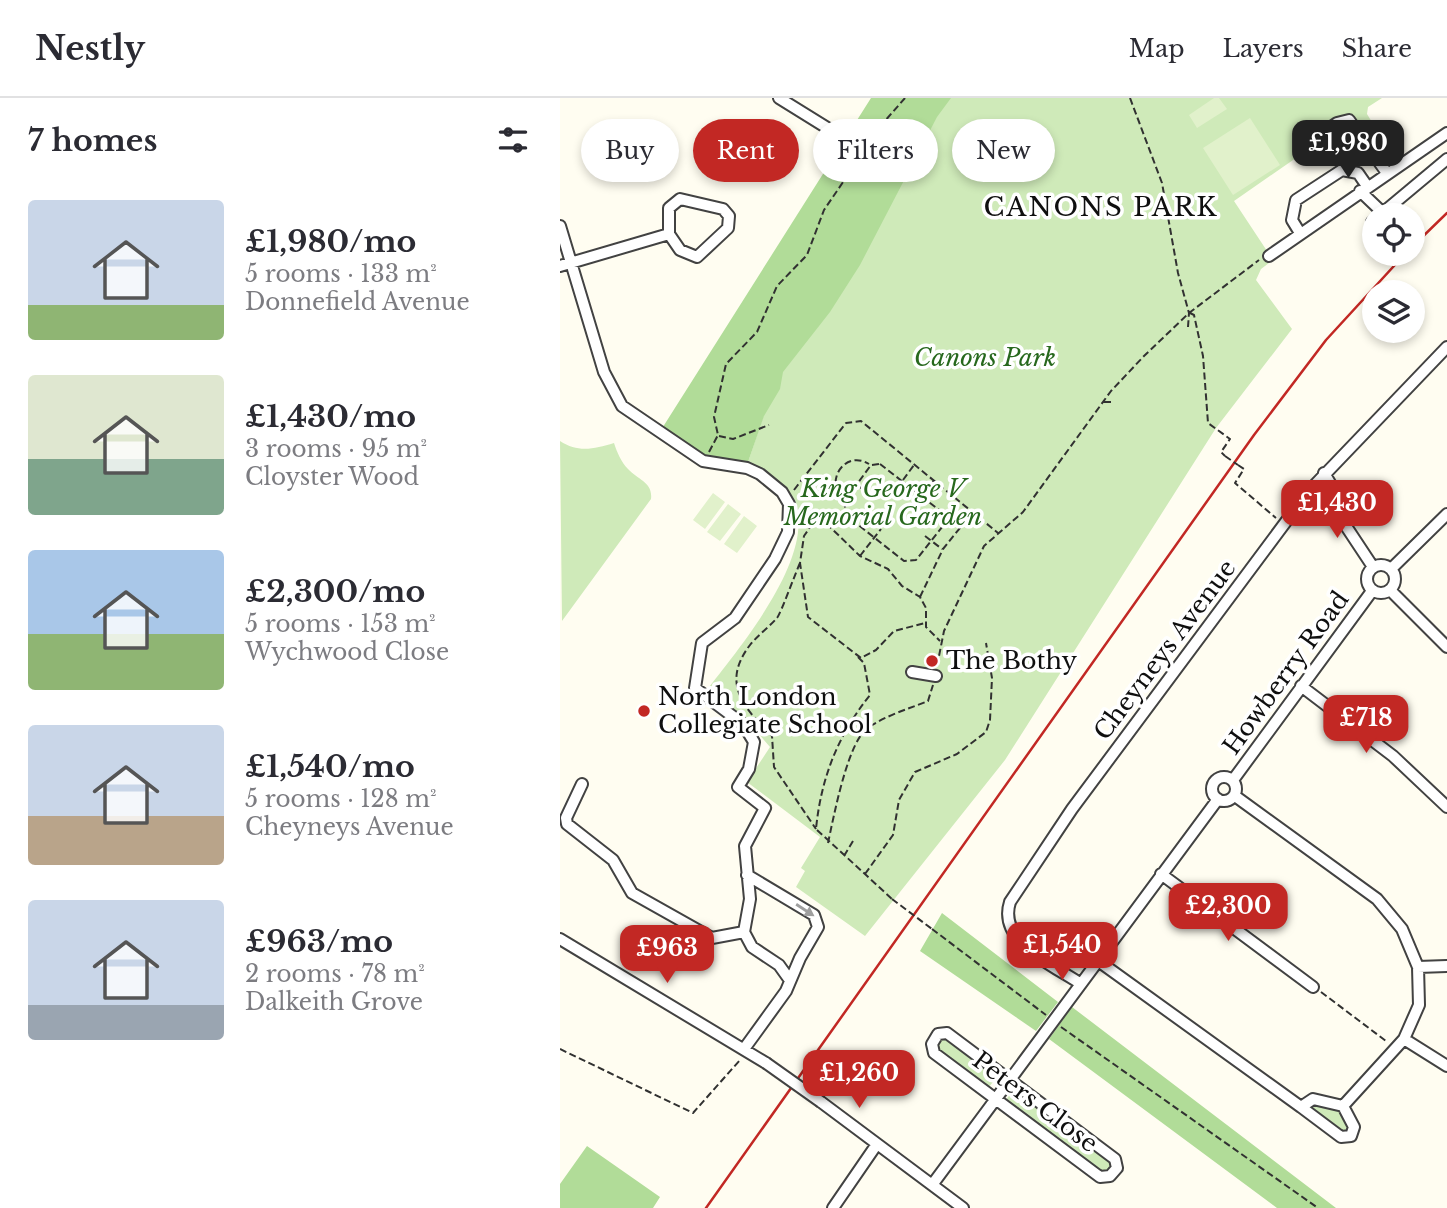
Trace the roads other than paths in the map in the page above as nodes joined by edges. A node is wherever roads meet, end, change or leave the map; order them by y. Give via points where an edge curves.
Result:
1 (779, 98) edge
2 (813, 119) edge
3 (1447, 133) edge
4 (1301, 148) dead end
5 (1447, 159) edge
6 (1387, 173) junction
7 (1363, 189) junction
8 (1370, 203) edge
9 (1395, 203) edge
10 (560, 226) edge
11 (1300, 233) junction
12 (669, 234) junction
13 (1269, 256) road end
14 (565, 265) edge
15 (1447, 347) edge
16 (1324, 473) junction
17 (1308, 492) junction
18 (1326, 496) junction
19 (1447, 514) edge
20 (1373, 567) junction
21 (1391, 569) junction
22 (1390, 590) junction
23 (1372, 591) junction
24 (1447, 647) edge
25 (912, 672) dead end
26 (936, 676) road end
27 (1301, 686) junction
28 (1233, 780) junction
29 (582, 784) dead end
30 (1235, 796) junction
31 (1217, 799) junction
32 (1447, 807) edge
33 (1161, 874) junction
34 (747, 875) junction
35 (771, 889) junction
36 (750, 899) junction
37 (744, 932) junction
38 (560, 939) edge
39 (1097, 960) junction
40 (1447, 966) edge
41 (1418, 967) junction
42 (789, 979) junction
43 (1081, 984) junction
44 (1313, 987) road end
45 (1404, 1040) junction
46 (743, 1053) junction
47 (1447, 1066) edge
48 (1010, 1078) junction
49 (994, 1098) junction
50 (1343, 1105) junction
51 (1301, 1107) junction
52 (877, 1144) junction
53 (932, 1185) junction
54 (833, 1208) edge
55 (963, 1208) edge

1 - 2 street
3 - 6 street
4 - 6 street via 1349,120
5 - 9 street
6 - 7 street
7 - 8 street
7 - 11 street
7 - 11 street via 1358,173 1342,170 1296,200 1292,220
10 - 14 street
11 - 13 street
12 - 12 street via 669,208 680,199 723,209 729,216 728,228 697,257 680,250
12 - 14 street
14 - 34 street via 616,398 633,415 703,461 760,474 789,507 781,550 735,618 702,643 697,669 695,688 699,694 743,724 754,742 749,769 738,787 765,808 745,846
15 - 16 street, Cheyneys Avenue
16 - 17 street, Cheyneys Avenue
16 - 18 street via 1331,484
17 - 18 street
17 - 43 street, Cheyneys Avenue via 1072,809 1010,902 1006,915 1017,940
18 - 20 street
19 - 21 street
20 - 21 street
20 - 23 street via 1367,579
21 - 22 street via 1395,582
22 - 23 street
22 - 24 street
23 - 27 street, Howberry Road
25 - 26 street
27 - 28 street, Howberry Road
27 - 32 street via 1393,756
28 - 30 street
28 - 31 street via 1222,776 1215,780 1212,788
29 - 37 street via 567,824 613,860 632,893 712,938
30 - 31 street
30 - 41 street via 1377,899 1402,929
31 - 33 street
33 - 39 street
33 - 44 street
34 - 35 street
34 - 36 street
35 - 36 street via 757,891
35 -> 42 street via 818,921 816,934
36 - 37 street
37 - 42 street via 752,947 779,965
38 - 46 street
39 - 43 street
39 - 51 street
40 - 41 street
41 - 45 street via 1419,1005
42 - 46 street via 786,991
43 - 48 street
45 - 47 street
45 - 50 street
46 - 52 street, bridge via 761,1060
48 - 49 street
48 - 49 street, Peters Close via 947,1033 938,1034 932,1044 934,1053
48 - 49 street, Peters Close via 1115,1159 1117,1168 1110,1177 1100,1177
49 - 53 street
50 - 51 street via 1313,1099
50 - 51 street via 1354,1127 1351,1136 1341,1137
52 - 53 street
52 - 54 street
53 - 55 street

